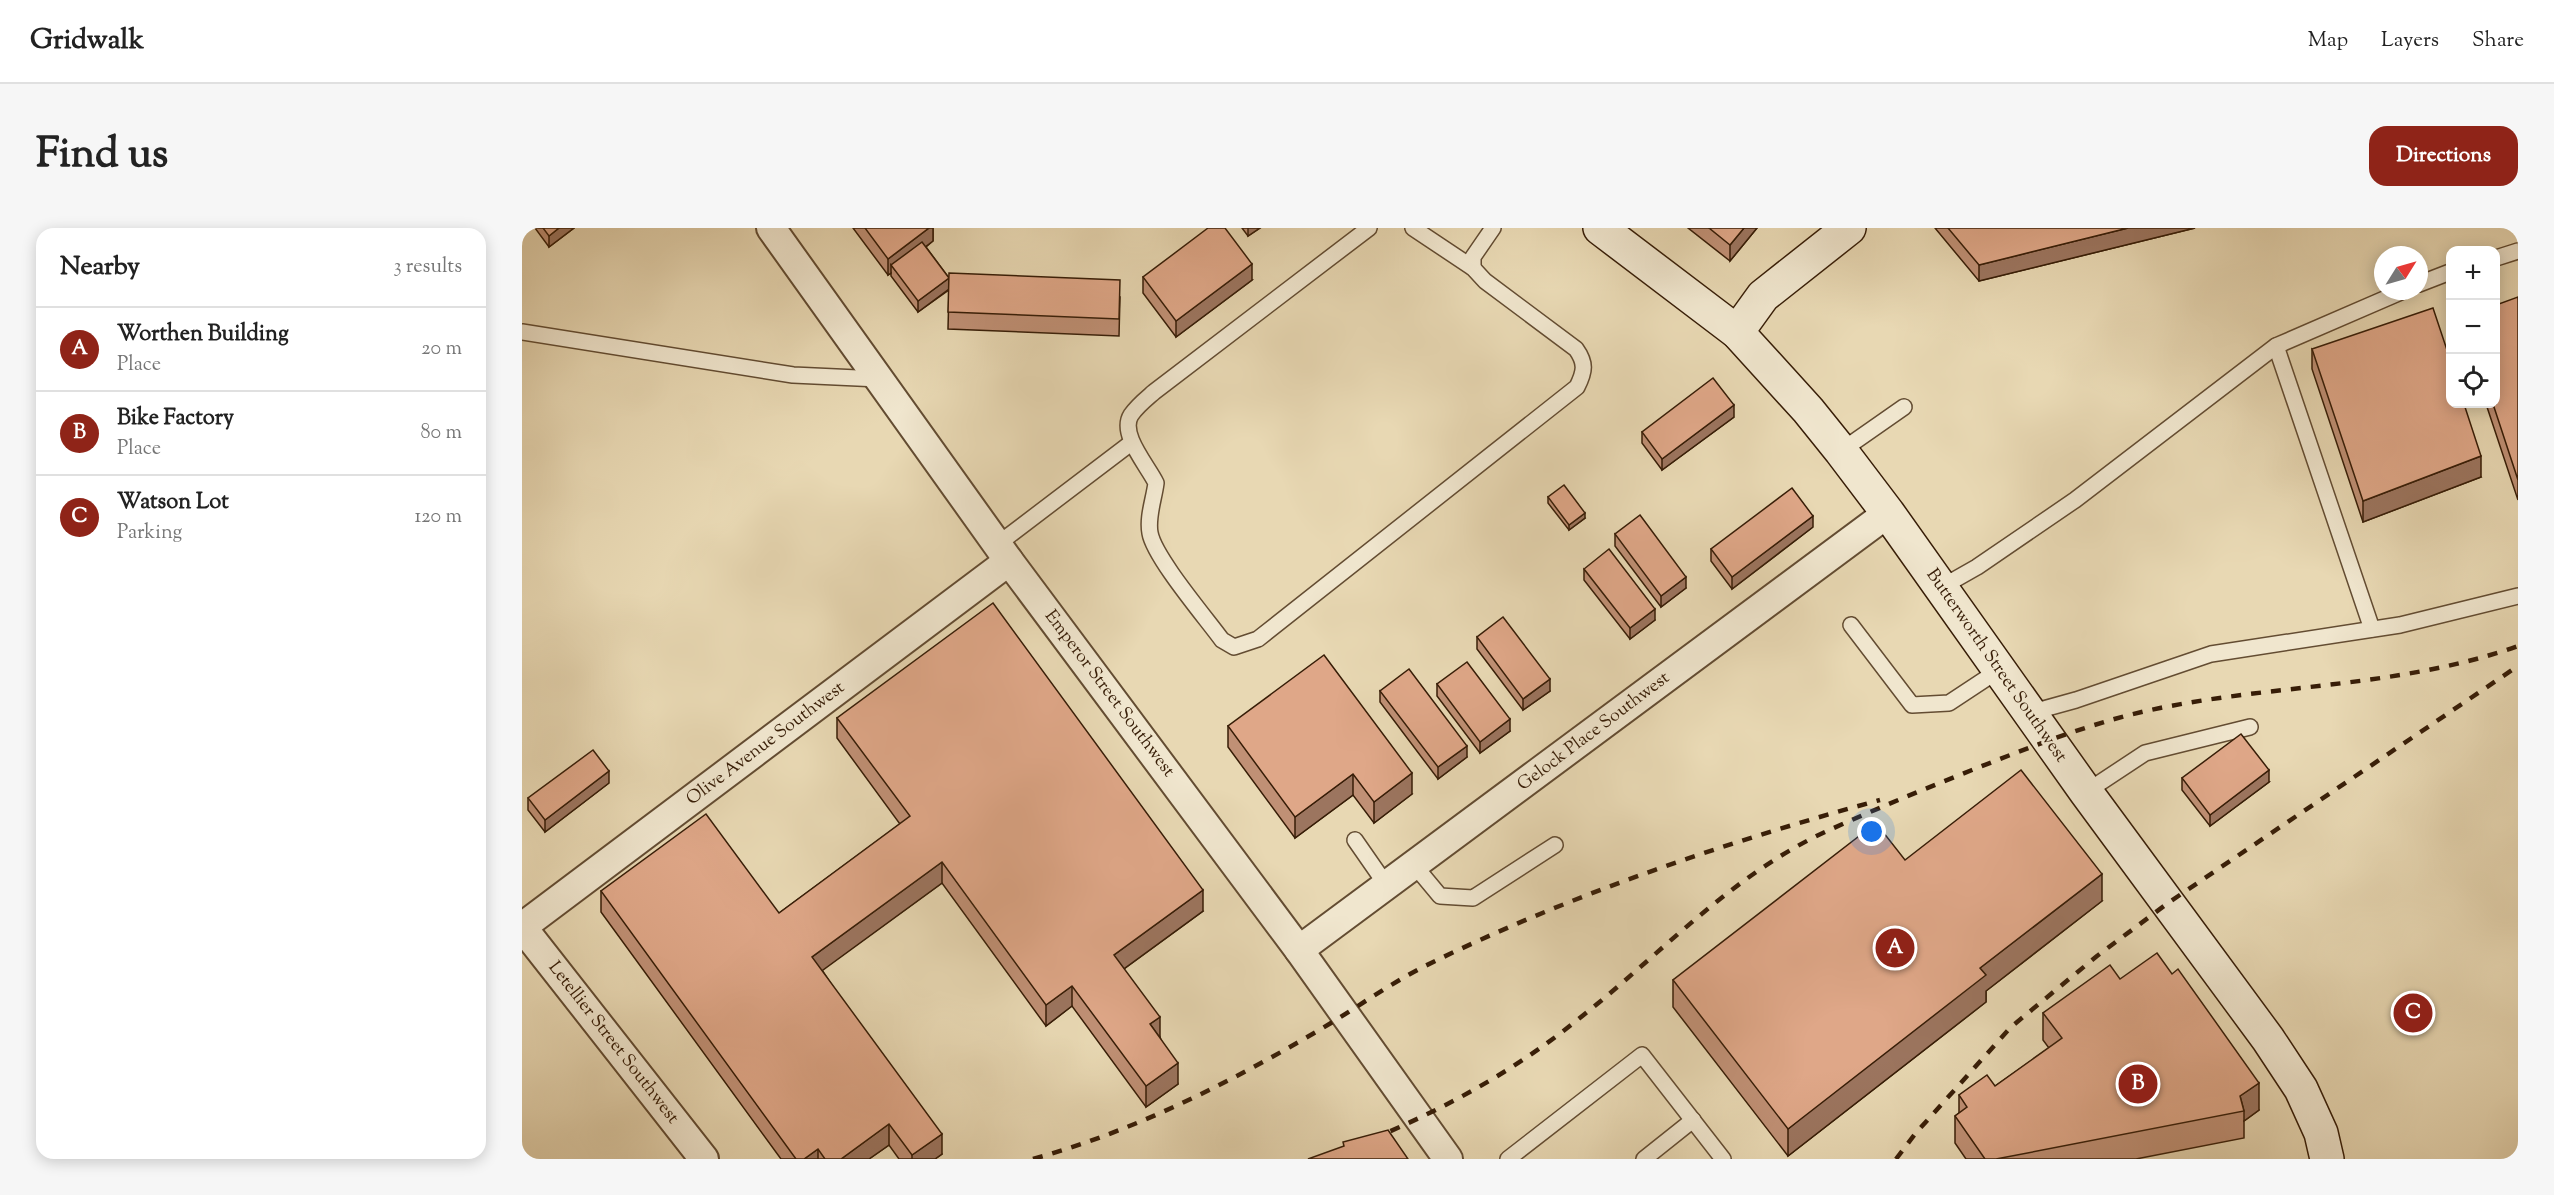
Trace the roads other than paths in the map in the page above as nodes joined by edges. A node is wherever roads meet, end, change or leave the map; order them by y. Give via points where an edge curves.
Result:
1 (771, 228) edge
2 (1369, 228) edge
3 (1413, 228) edge
4 (1493, 228) edge
5 (1600, 228) edge
6 (1849, 228) edge
7 (2518, 251) edge
8 (2500, 257) edge
9 (1473, 268) junction
10 (2446, 274) edge
11 (2428, 281) edge
12 (2382, 300) edge
13 (522, 332) edge
14 (1737, 332) junction
15 (2276, 346) junction
16 (879, 379) junction
17 (1904, 407) dead end
18 (1131, 443) junction
19 (1841, 451) junction
20 (1888, 513) junction
21 (1004, 553) junction
22 (1940, 588) junction
23 (2518, 596) edge
24 (1851, 625) dead end
25 (2372, 629) junction
26 (1999, 670) junction
27 (2030, 713) junction
28 (2250, 727) dead end
29 (2086, 792) junction
30 (1355, 840) dead end
31 (1555, 845) dead end
32 (1414, 866) junction
33 (1387, 886) junction
34 (522, 927) edge
35 (1299, 950) junction
36 (1693, 1120) junction
37 (704, 1159) edge
38 (1448, 1159) edge
39 (1508, 1159) edge
40 (1644, 1159) edge
41 (1723, 1159) edge
42 (2327, 1159) edge

1 - 16 street, Emperor Street Southwest
2 - 18 lane via 1154,392 1129,417
3 - 9 lane
4 - 9 lane via 1473,257
5 - 14 street, Butterworth Street Southwest
6 - 14 street via 1763,296
7 - 8 lane
9 - 18 lane via 1576,348 1584,359 1585,371 1577,387 1258,639 1234,647 1222,640 1157,551 1149,519 1156,483
10 - 11 lane
12 - 15 lane
13 - 16 lane via 793,375
14 - 19 street, Butterworth Street Southwest
15 - 22 lane via 2075,500
15 - 25 lane
16 - 21 street, Emperor Street Southwest
17 - 19 lane
18 - 21 lane
19 - 20 street, Butterworth Street Southwest
20 - 22 street, Butterworth Street Southwest
20 - 32 street, Gelock Place Southwest
21 - 34 street, Olive Avenue Southwest
21 - 35 street, Emperor Street Southwest
22 - 26 street, Butterworth Street Southwest
23 - 25 lane
24 - 26 lane via 1912,705 1949,703
25 - 27 lane via 2211,654
26 - 27 street, Butterworth Street Southwest
27 - 29 street, Butterworth Street Southwest
28 - 29 lane via 2145,753
29 - 42 street, Butterworth Street Southwest via 2301,1089 2321,1133
30 - 33 lane
31 - 32 lane via 1473,898 1440,896
32 - 33 street, Gelock Place Southwest
33 - 35 street, Gelock Place Southwest
34 - 37 street, Letellier Street Southwest
35 - 38 street, Emperor Street Southwest
36 - 39 lane via 1642,1055
36 - 40 lane
36 - 41 lane

